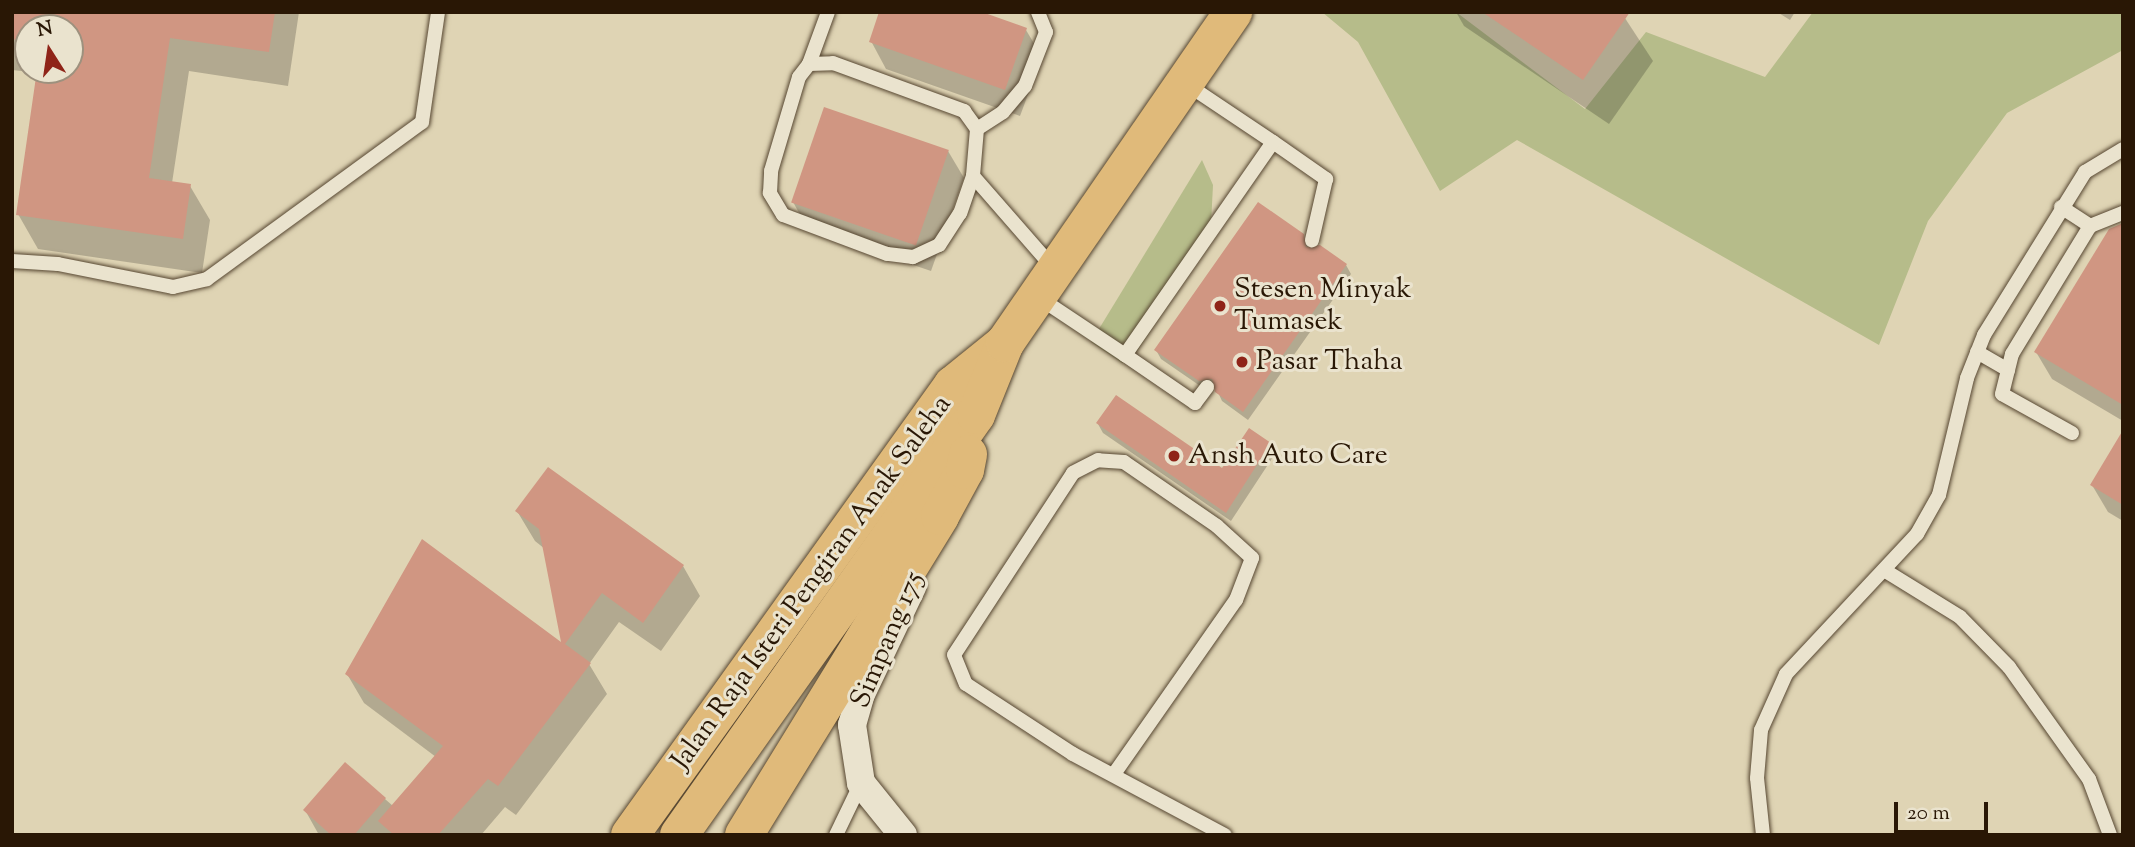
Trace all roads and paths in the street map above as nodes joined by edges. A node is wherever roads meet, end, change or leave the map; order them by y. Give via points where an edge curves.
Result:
1 (438, 12) edge
2 (828, 12) edge
3 (1038, 12) edge
4 (1233, 12) edge
5 (809, 64) junction
6 (1184, 82) junction
7 (977, 129) junction
8 (1273, 142) junction
9 (2123, 149) edge
10 (973, 176) junction
11 (2061, 207) junction
12 (2123, 213) edge
13 (2090, 226) junction
14 (1312, 240) dead end
15 (12, 261) edge
16 (1046, 284) junction
17 (1006, 342) junction
18 (1977, 352) junction
19 (1125, 355) junction
20 (2008, 370) junction
21 (1206, 387) dead end
22 (976, 415) junction
23 (2073, 433) dead end
24 (940, 516) junction
25 (1884, 570) junction
26 (1114, 774) junction
27 (862, 783) junction
28 (1221, 834) edge
29 (630, 835) edge
30 (679, 835) edge
31 (744, 835) edge
32 (836, 835) edge
33 (903, 835) edge
34 (1763, 835) edge
35 (2110, 835) edge

1 - 15 lane via 422,122 207,279 173,287 58,264
2 - 5 lane
3 - 7 lane via 1046,32 1025,86 1003,112
4 - 6 main road, Jalan Raja Isteri Pengiran Anak Saleha
5 - 7 lane via 833,63 953,106 964,111
5 - 10 lane via 799,77 771,171 770,194 783,215 887,254 913,257 939,245 960,213
6 - 8 lane
6 - 16 main road, Jalan Raja Isteri Pengiran Anak Saleha
7 - 10 lane
8 - 14 lane via 1326,179
8 - 19 lane
9 - 11 lane via 2085,172
10 - 16 lane
11 - 13 lane
11 - 18 lane
12 - 13 lane
13 - 20 lane via 2012,354
16 - 17 main road, Jalan Raja Isteri Pengiran Anak Saleha
16 - 19 lane
17 - 22 main road, Jalan Raja Isteri Pengiran Anak Saleha
17 - 29 main road, Jalan Raja Isteri Pengiran Anak Saleha via 953,385
18 - 20 lane
18 - 25 lane via 1939,495 1917,534
19 - 21 lane via 1195,404
20 - 23 lane via 2002,394
22 - 24 main road via 965,470
22 - 30 main road, Jalan Raja Isteri Pengiran Anak Saleha
24 - 27 street, Simpang 175 via 852,725
24 - 31 main road
25 - 34 lane via 1786,674 1761,730 1757,778
25 - 35 lane via 1960,617 2009,667 2089,779
26 - 26 lane via 1236,600 1252,558 1217,526 1124,462 1098,460 1073,473 954,655 966,684 1073,754
26 - 28 lane
27 - 32 lane
27 - 33 street, Simpang 175

